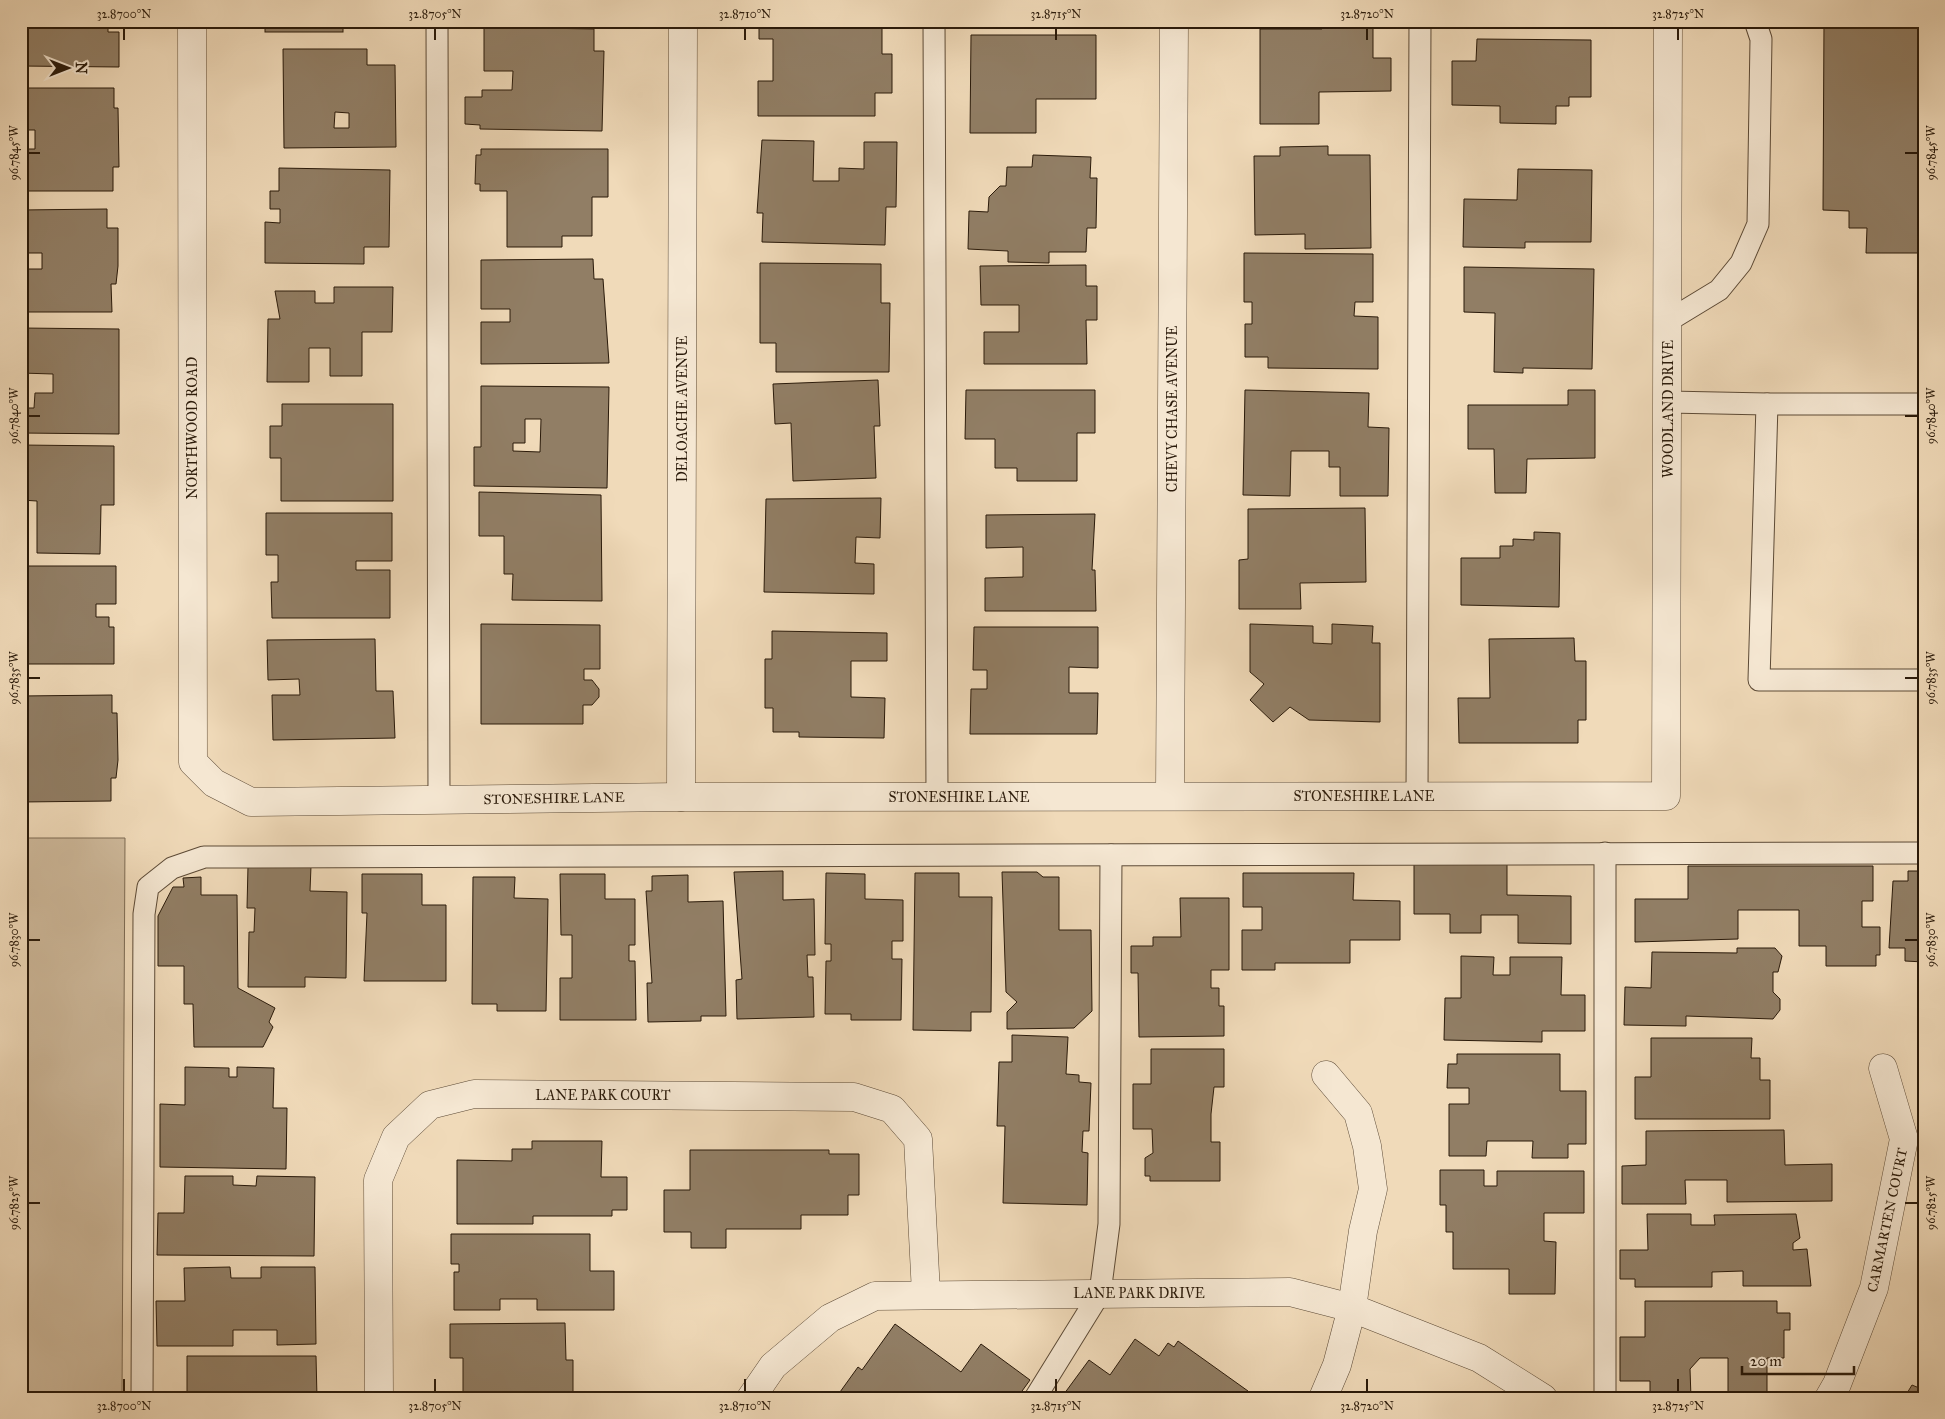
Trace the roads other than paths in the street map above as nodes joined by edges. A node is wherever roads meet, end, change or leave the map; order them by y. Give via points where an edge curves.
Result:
1 (192, 21) edge
2 (437, 21) edge
3 (683, 21) edge
4 (934, 21) edge
5 (1174, 21) edge
6 (1420, 21) edge
7 (1668, 21) edge
8 (1755, 21) edge
9 (1668, 321) junction
10 (1668, 402) junction
11 (1767, 404) junction
12 (1924, 404) edge
13 (1924, 680) edge
14 (1170, 796) junction
15 (1417, 796) junction
16 (1666, 796) joint
17 (681, 797) junction
18 (937, 797) junction
19 (440, 800) junction
20 (251, 802) joint
21 (1605, 853) junction
22 (1924, 853) edge
23 (1111, 855) junction
24 (1883, 1068) dead end
25 (1326, 1075) dead end
26 (1100, 1293) junction
27 (926, 1294) junction
28 (1352, 1308) junction
29 (142, 1398) edge
30 (379, 1398) edge
31 (751, 1398) edge
32 (1035, 1398) edge
33 (1323, 1398) edge
34 (1543, 1398) edge
35 (1605, 1398) edge
36 (1829, 1398) edge

1 - 20 street, NORTHWOOD ROAD via 193,762 214,784
2 - 19 lane
3 - 17 street, DELOACHE AVENUE
4 - 18 lane
5 - 14 street, CHEVY CHASE AVENUE
6 - 15 lane
7 - 9 street, WOODLAND DRIVE
8 - 9 lane via 1762,39 1758,224 1741,264 1719,290
9 - 10 street, WOODLAND DRIVE
10 - 11 lane
10 - 16 street, WOODLAND DRIVE
11 - 12 lane
11 - 13 lane via 1759,680
14 - 15 street, STONESHIRE LANE
14 - 18 street, STONESHIRE LANE
15 - 16 street, STONESHIRE LANE
17 - 18 street, STONESHIRE LANE
17 - 19 street, STONESHIRE LANE
19 - 20 street, STONESHIRE LANE
21 - 22 lane
21 - 23 lane
21 - 35 lane
23 - 26 lane via 1109,1224
23 - 29 lane via 204,858 172,868 148,887 144,914
24 - 36 street, CARMARTEN COURT via 1904,1139 1874,1288
25 - 28 street via 1358,1113 1373,1189 1363,1231
26 - 27 street, LANE PARK DRIVE
26 - 28 street, LANE PARK DRIVE via 1290,1292
26 - 32 lane
27 - 30 street, LANE PARK COURT via 918,1139 892,1109 854,1097 474,1094 430,1105 396,1137 378,1180
27 - 31 street, LANE PARK DRIVE via 875,1296 830,1318 773,1366
28 - 33 street via 1337,1365
28 - 34 street, LANE PARK DRIVE via 1478,1358

